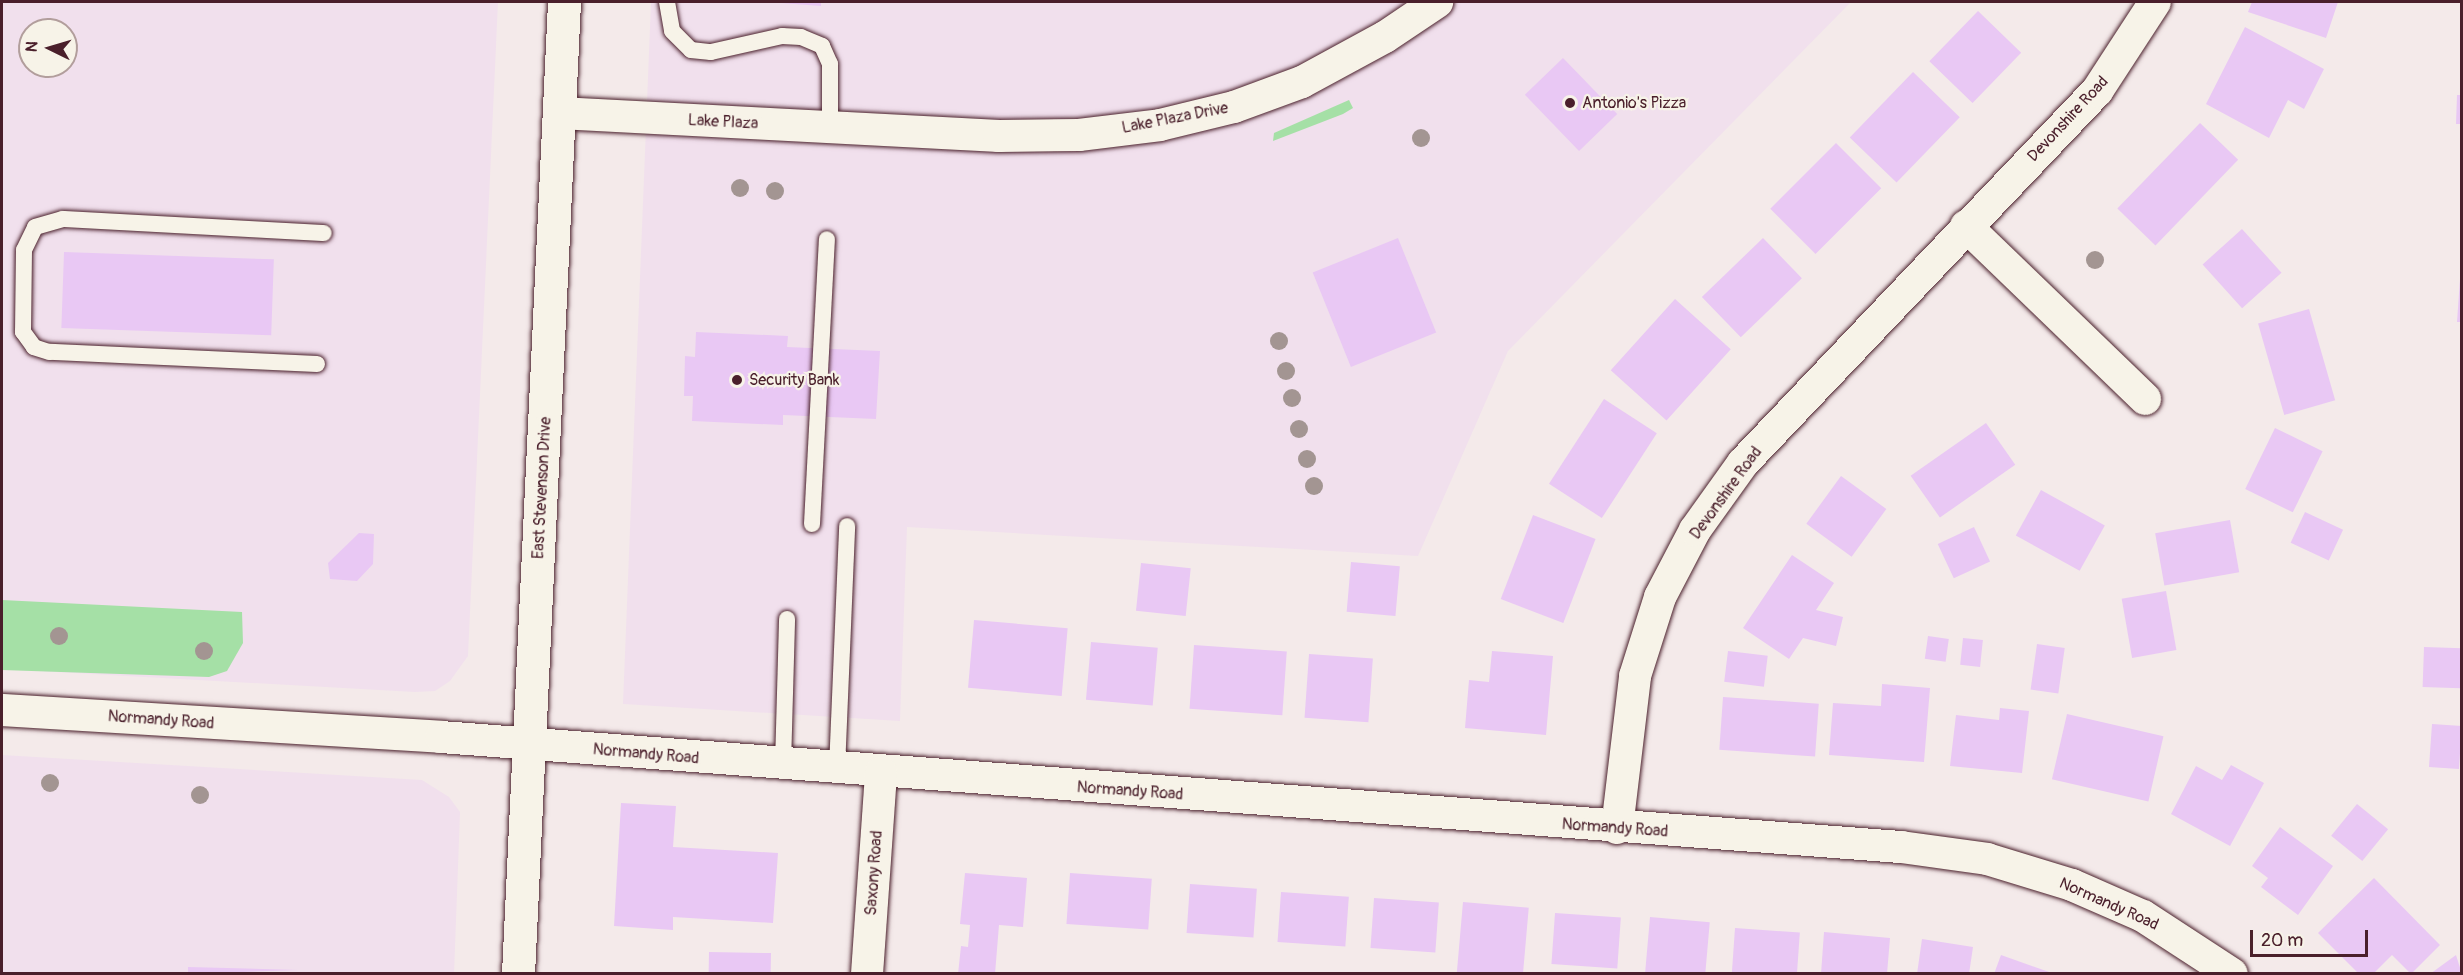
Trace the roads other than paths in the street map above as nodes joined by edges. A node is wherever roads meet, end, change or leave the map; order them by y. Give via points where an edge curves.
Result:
1 (564, 2) edge
2 (667, 2) edge
3 (1437, 2) edge
4 (2155, 2) edge
5 (559, 113) junction
6 (830, 127) junction
7 (887, 130) joint
8 (1966, 226) junction
9 (324, 233) dead end
10 (827, 239) dead end
11 (317, 364) dead end
12 (2145, 399) dead end
13 (812, 524) dead end
14 (847, 526) dead end
15 (787, 619) dead end
16 (2, 710) edge
17 (530, 744) junction
18 (783, 765) junction
19 (837, 769) junction
20 (881, 772) junction
21 (1617, 828) junction
22 (518, 974) edge
23 (867, 974) edge
24 (2232, 974) edge

1 - 5 main road, East Stevenson Drive
2 - 6 lane via 672,31 691,50 711,52 782,36 801,37 822,46 830,64
3 - 7 street, Lake Plaza Drive via 1385,37 1302,82 1234,107 1160,125 1079,135
4 - 8 street, Devonshire Road via 2097,91
5 - 6 street, Lake Plaza
5 - 17 main road, East Stevenson Drive
6 - 7 street, Lake Plaza
8 - 12 street
8 - 21 street, Devonshire Road via 1743,463 1695,530 1660,597 1635,676
9 - 11 lane via 63,219 36,227 24,250 23,332 34,347 49,352
10 - 13 lane
14 - 19 lane
15 - 18 lane
16 - 17 street, Normandy Road
17 - 18 street, Normandy Road
17 - 22 main road, East Stevenson Drive
18 - 19 street, Normandy Road
19 - 20 street, Normandy Road
20 - 21 street, Normandy Road
20 - 23 street, Saxony Road
21 - 24 street, Normandy Road via 1901,847 1987,859 2072,885 2143,916

